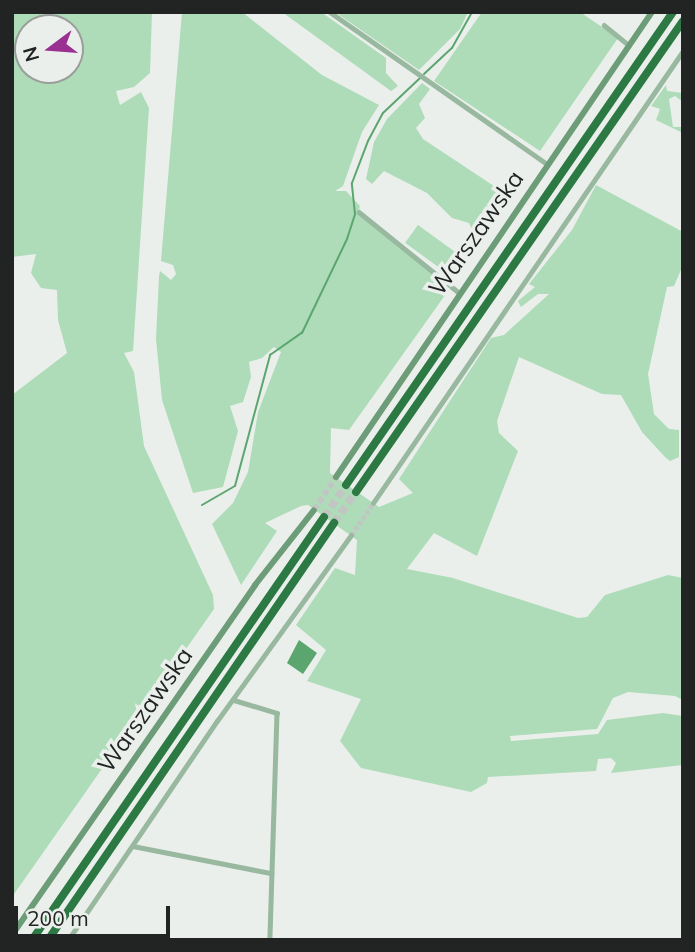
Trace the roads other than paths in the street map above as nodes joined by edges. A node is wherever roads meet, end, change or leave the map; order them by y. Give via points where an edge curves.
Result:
1 (330, 12) edge
2 (652, 12) edge
3 (673, 12) edge
4 (683, 21) edge
5 (604, 25) dead end
6 (629, 45) junction
7 (683, 51) edge
8 (547, 164) junction
9 (359, 212) dead end
10 (458, 292) junction
11 (336, 478) tunnel mouth
12 (346, 485) tunnel mouth
13 (356, 492) tunnel mouth
14 (373, 503) tunnel mouth
15 (314, 510) tunnel mouth
16 (324, 517) tunnel mouth
17 (334, 523) tunnel mouth
18 (351, 535) tunnel mouth
19 (234, 700) junction
20 (133, 846) junction
21 (271, 873) junction
22 (12, 935) edge
23 (32, 940) edge
24 (48, 940) edge
25 (68, 940) edge
26 (270, 940) edge

1 - 8 street
2 - 6 street, Warszawska
3 - 12 highway
4 - 13 highway
5 - 6 street
6 - 8 street, Warszawska
7 - 14 street
8 - 10 street, Warszawska
9 - 10 street
10 - 11 street, Warszawska
15 - 22 street, Warszawska via 254,585
16 - 23 highway
17 - 24 highway
18 - 19 street
19 - 20 street
19 - 21 street via 277,713
20 - 21 street
20 - 25 street
21 - 26 street

